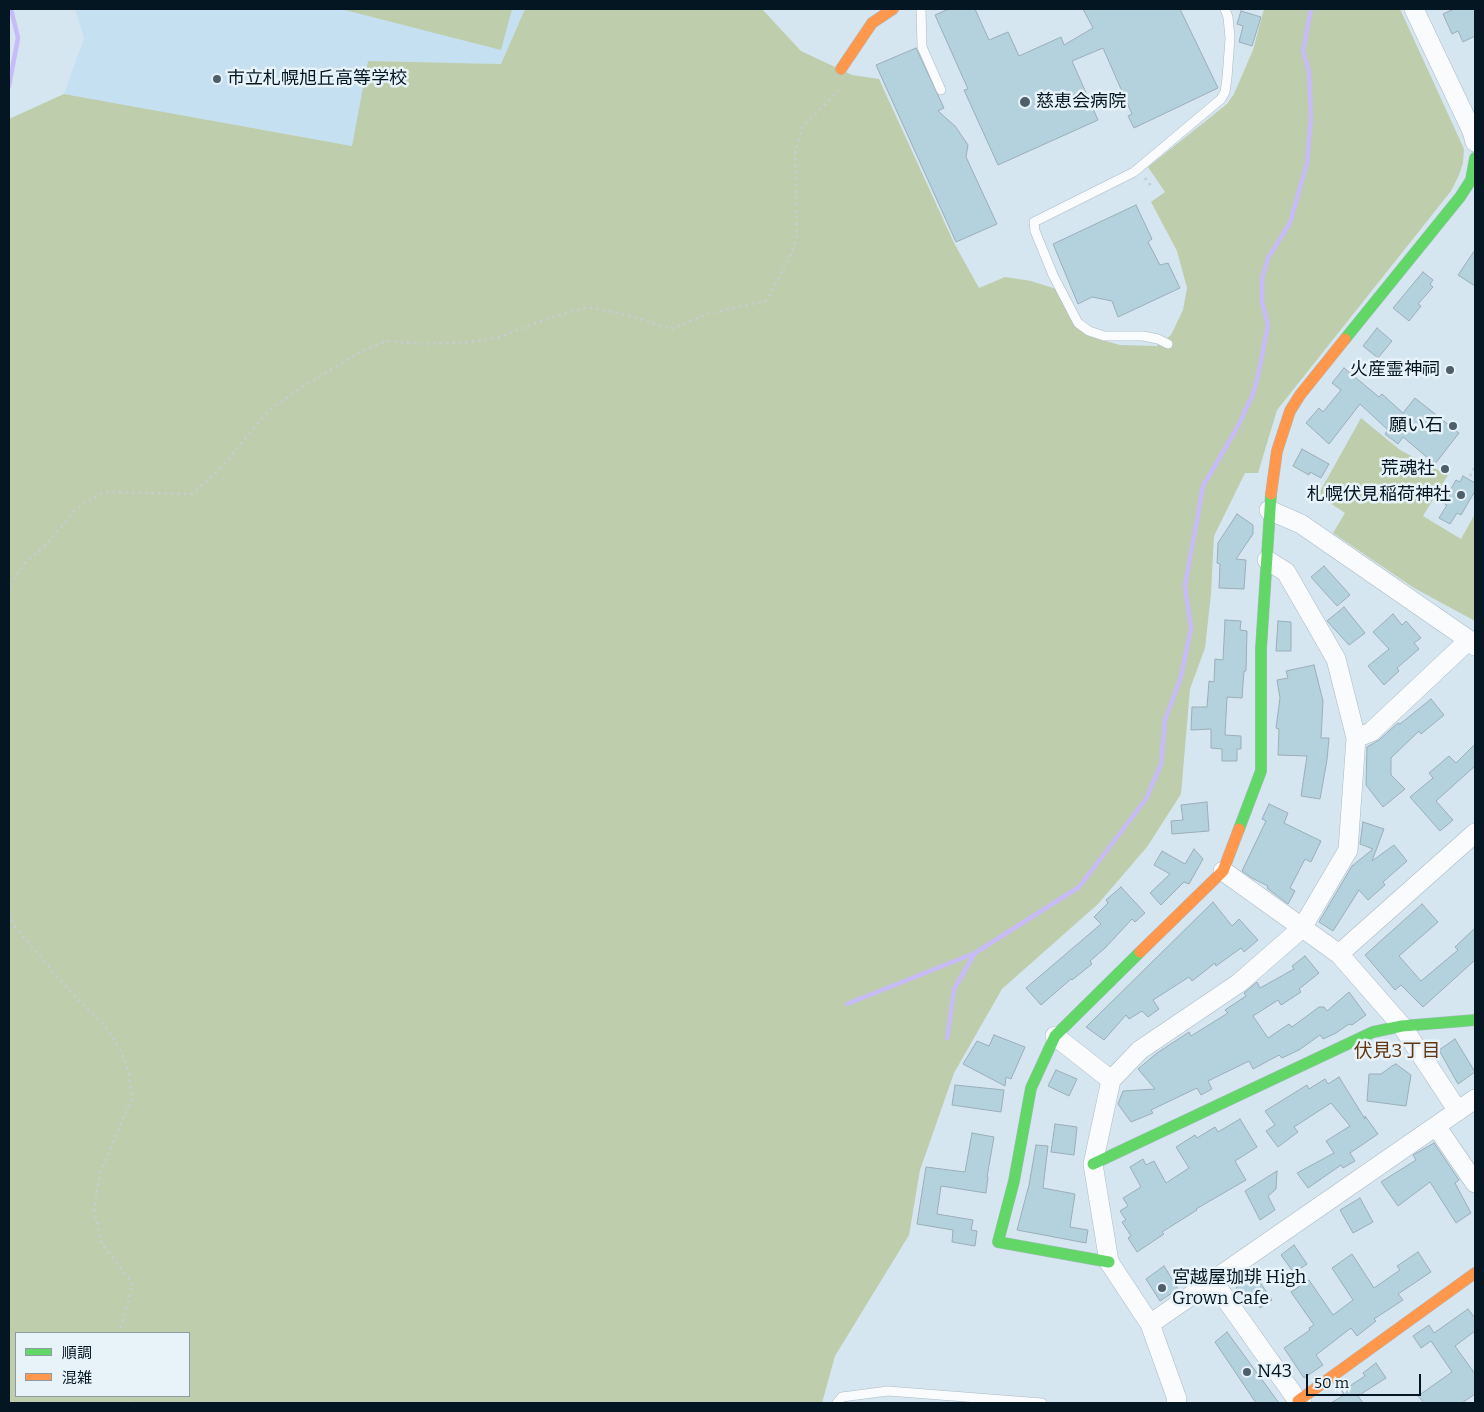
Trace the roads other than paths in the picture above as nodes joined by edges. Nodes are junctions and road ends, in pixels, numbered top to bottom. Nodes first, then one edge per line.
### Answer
1 (893, 9) edge
2 (921, 9) edge
3 (1225, 9) edge
4 (1414, 9) edge
5 (841, 69) road end
6 (941, 90) dead end
7 (1475, 142) edge
8 (1475, 158) edge
9 (1168, 344) dead end
10 (1269, 510) junction
11 (1267, 560) junction
12 (1473, 643) edge
13 (1356, 738) junction
14 (1475, 833) edge
15 (1222, 872) junction
16 (1302, 928) junction
17 (1339, 954) junction
18 (1475, 1020) edge
19 (1402, 1026) junction
20 (1055, 1036) junction
21 (1111, 1080) junction
22 (1475, 1099) edge
23 (1458, 1111) junction
24 (1436, 1126) junction
25 (1093, 1164) junction
26 (1475, 1183) edge
27 (1109, 1262) junction
28 (1475, 1273) edge
29 (1213, 1280) junction
30 (1150, 1324) junction
31 (1300, 1402) edge
32 (837, 1403) edge
33 (1042, 1403) edge
34 (1176, 1403) edge

1 - 5 street
2 - 6 lane
3 - 9 lane
4 - 7 street
8 - 10 street
10 - 11 street
10 - 12 street
11 - 13 street
11 - 15 street
12 - 13 street
13 - 16 street
14 - 17 street
15 - 16 street
15 - 20 street
16 - 17 street
16 - 21 street
17 - 19 street
18 - 19 street
19 - 23 street
19 - 25 street
20 - 21 street
20 - 27 street
21 - 25 street
22 - 23 street
23 - 24 street
24 - 26 street
24 - 29 street
25 - 27 street
27 - 30 street
28 - 31 street
29 - 30 street
29 - 31 street
30 - 34 street
32 - 33 lane

